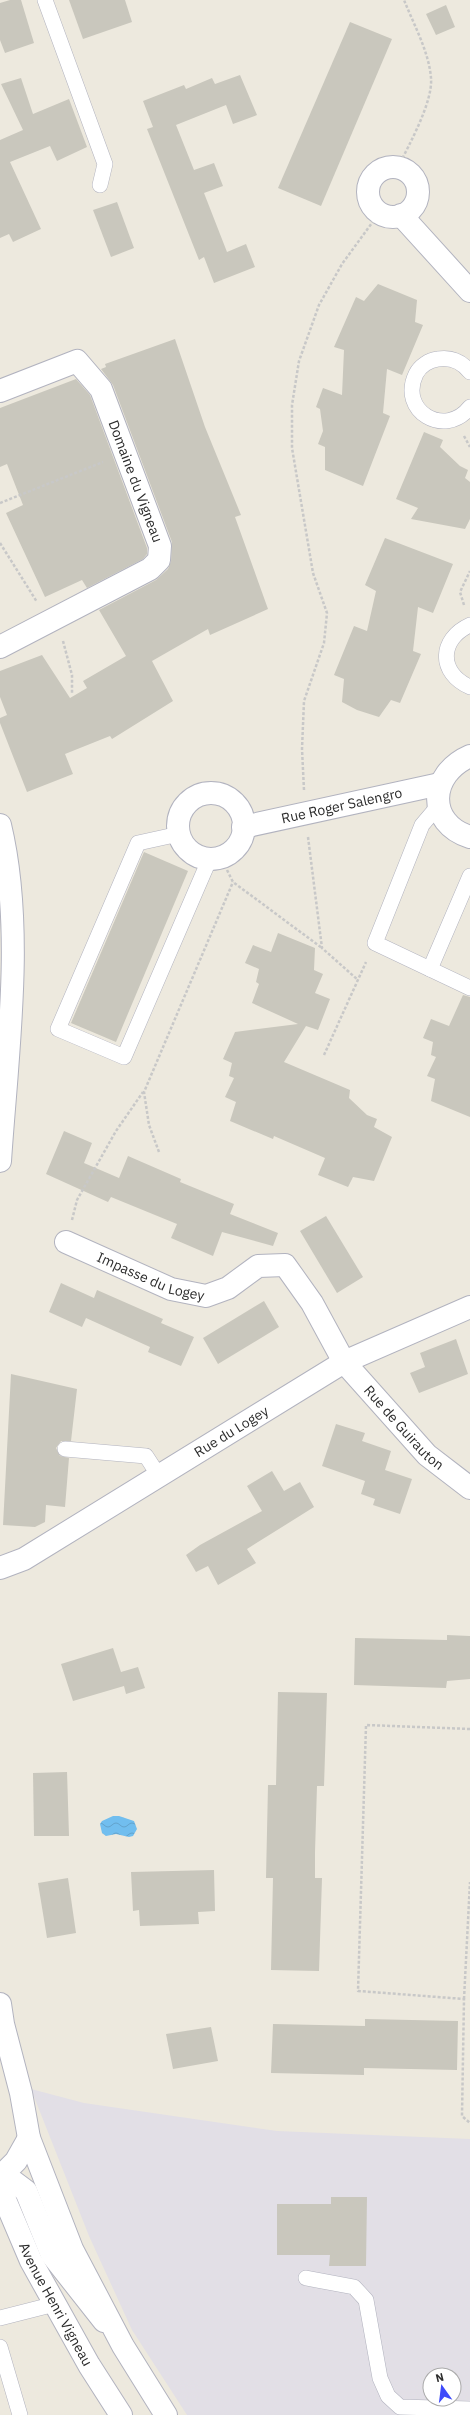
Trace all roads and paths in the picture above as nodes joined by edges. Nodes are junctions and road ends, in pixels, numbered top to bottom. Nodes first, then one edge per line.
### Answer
1 (45, 0) edge
2 (404, 0) edge
3 (398, 167) junction
4 (100, 185) dead end
5 (379, 212) junction
6 (401, 216) junction
7 (470, 291) edge
8 (470, 372) edge
9 (0, 391) edge
10 (470, 407) edge
11 (125, 453) junction
12 (0, 503) edge
13 (0, 543) edge
14 (470, 570) edge
15 (468, 618) edge
16 (49, 622) junction
17 (0, 647) edge
18 (470, 686) edge
19 (72, 694) dead end
20 (470, 756) edge
21 (440, 795) junction
22 (305, 813) junction
23 (0, 825) edge
24 (244, 826) junction
25 (179, 834) junction
26 (470, 837) edge
27 (215, 858) junction
28 (470, 876) edge
29 (233, 882) junction
30 (375, 943) junction
31 (322, 948) junction
32 (430, 969) junction
33 (358, 980) junction
34 (470, 988) edge
35 (324, 1055) dead end
36 (3, 1076) edge
37 (144, 1092) junction
38 (159, 1152) dead end
39 (0, 1161) edge
40 (66, 1242) joint
41 (470, 1307) edge
42 (344, 1362) junction
43 (64, 1449) dead end
44 (159, 1476) junction
45 (470, 1488) edge
46 (0, 1568) edge
47 (470, 1729) edge
48 (470, 1882) edge
49 (464, 1999) junction
50 (0, 2004) edge
51 (470, 2123) edge
52 (29, 2138) junction
53 (0, 2177) edge
54 (0, 2180) edge
55 (0, 2188) edge
56 (306, 2278) dead end
57 (55, 2304) junction
58 (0, 2318) edge
59 (123, 2346) junction
60 (0, 2347) edge
61 (470, 2409) edge
62 (400, 2411) edge
63 (20, 2415) edge
64 (121, 2415) edge
65 (166, 2415) edge

1 - 4 lane
2 - 3 path
3 - 5 street
3 - 6 street
5 - 6 street
5 - 22 path
6 - 7 street
8 - 10 lane
9 - 11 street, Domaine du Vigneau
11 - 12 path
11 - 16 street, Domaine du Vigneau
13 - 16 path
14 - 15 path
15 - 18 lane
16 - 17 street, Domaine du Vigneau
16 - 19 path
20 - 21 street
21 - 22 street, Rue Roger Salengro
21 - 26 street
21 - 30 lane
22 - 24 street, Rue Roger Salengro
22 - 31 path
23 - 36 street
24 - 25 street
24 - 27 street
25 - 27 street
25 - 27 lane
27 - 29 path
28 - 32 lane
29 - 31 path
29 - 37 path
30 - 32 lane
30 - 33 path
31 - 33 path
32 - 34 lane
33 - 35 path
36 - 39 street
37 - 38 path
37 - 40 path
40 - 42 street, Impasse du Logey
41 - 42 street, Rue du Logey
42 - 44 street, Rue du Logey
42 - 45 street, Rue de Guirauton
43 - 44 lane
44 - 46 street, Rue du Logey
47 - 49 path
48 - 49 path
49 - 51 path
50 - 52 street, Avenue Henri Vigneau
52 - 53 street
52 - 59 street, Avenue Henri Vigneau
54 - 59 street, Avenue Henri Vigneau
55 - 57 street, Avenue Henri Vigneau
56 - 62 lane
57 - 58 lane
57 - 64 street, Avenue Henri Vigneau
59 - 65 street, Avenue Henri Vigneau
60 - 63 lane
61 - 62 lane

